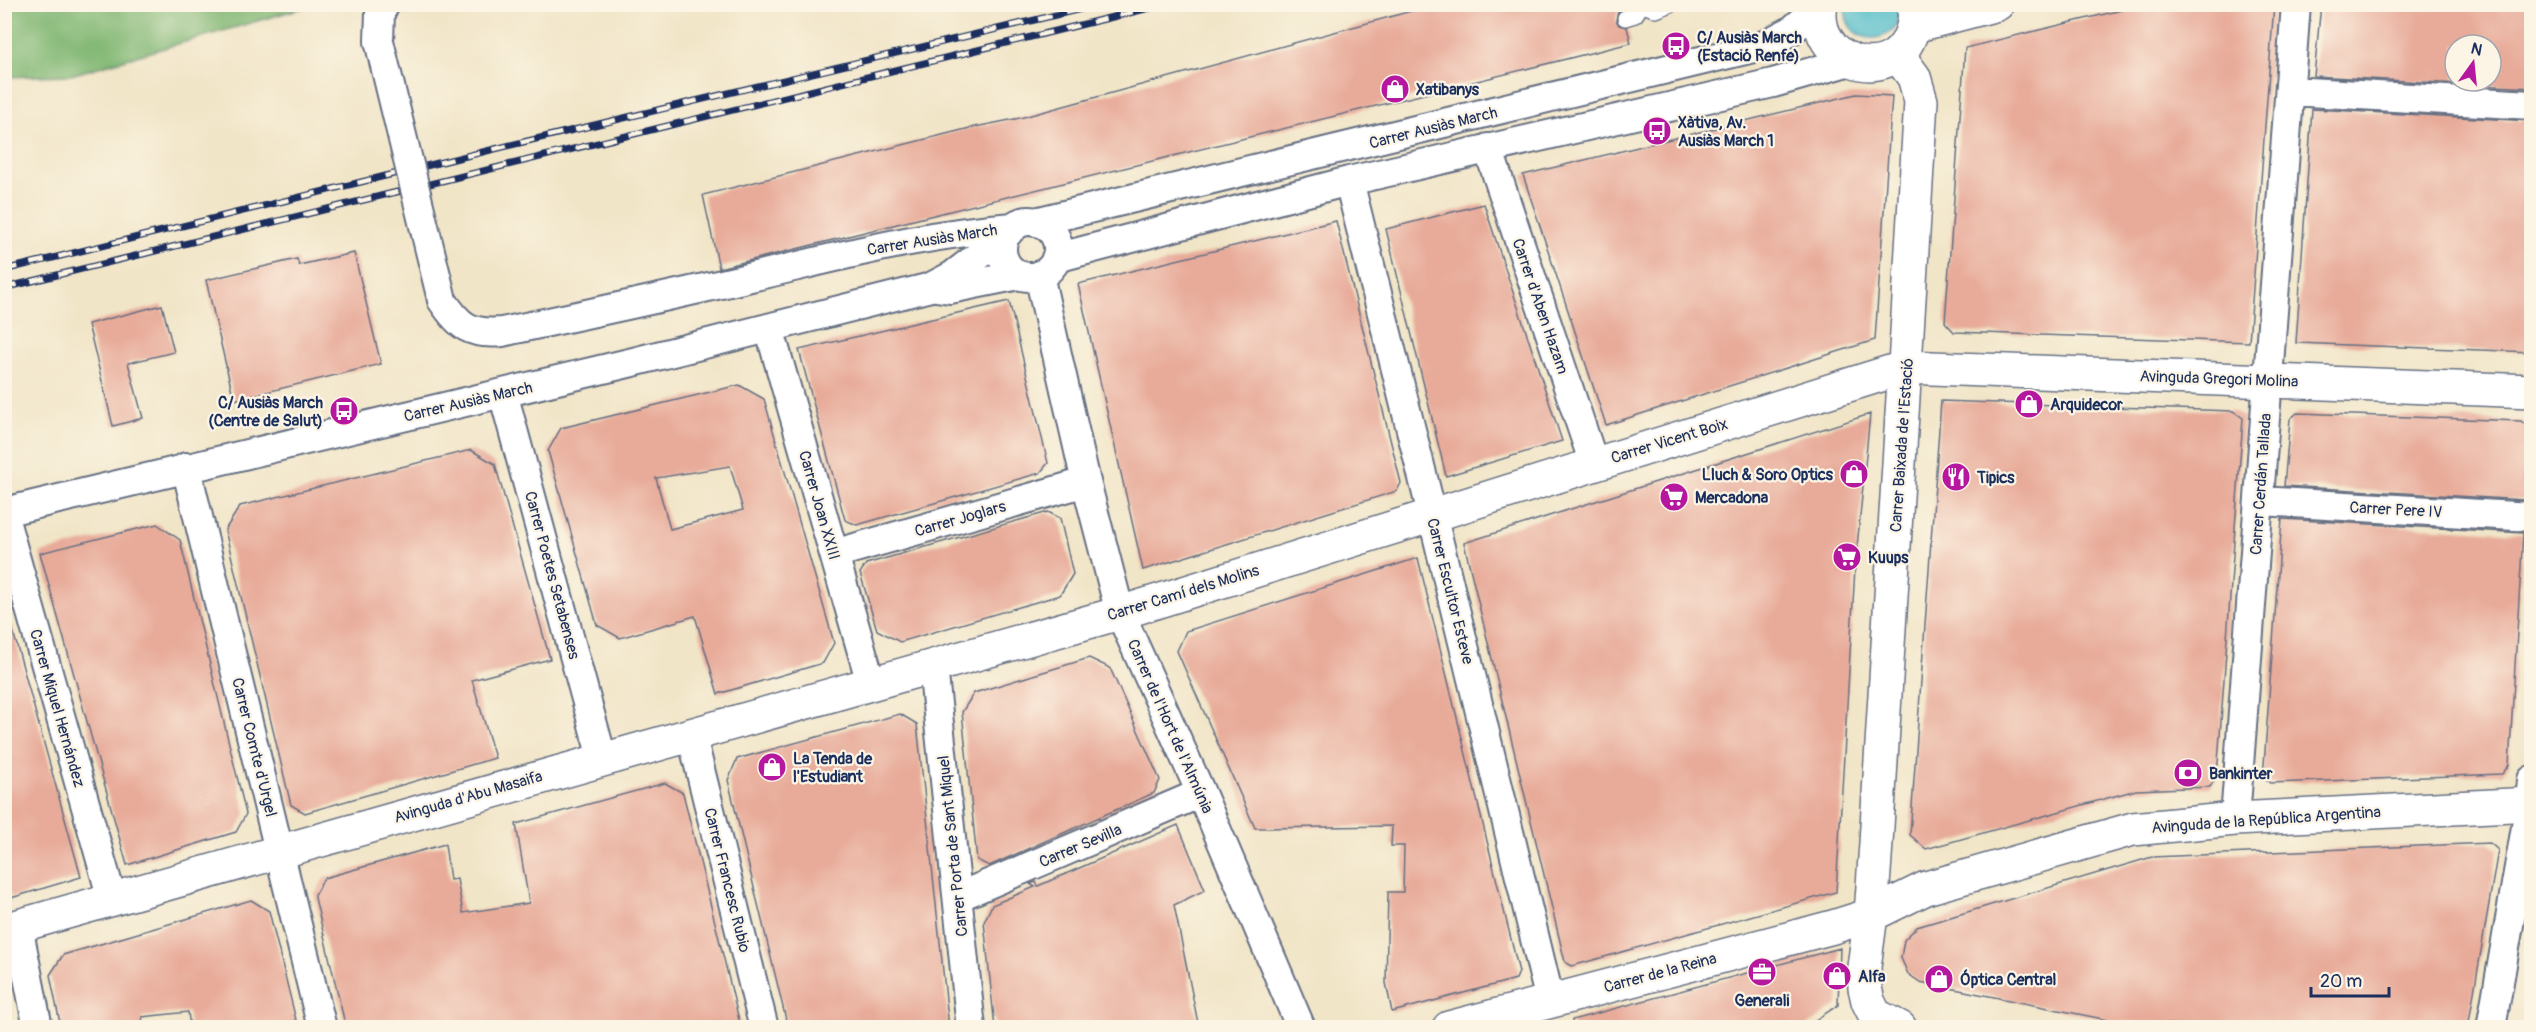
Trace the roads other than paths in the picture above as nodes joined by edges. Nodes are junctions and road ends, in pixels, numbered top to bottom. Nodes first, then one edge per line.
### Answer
1 (385, 4) edge
2 (1671, 4) edge
3 (1997, 4) edge
4 (2296, 4) edge
5 (1642, 5) edge
6 (1821, 5) edge
7 (1913, 15) edge
8 (1625, 18) dead end
9 (1897, 54) junction
10 (1850, 61) junction
11 (2289, 91) junction
12 (2532, 105) edge
13 (1488, 147) junction
14 (1349, 181) junction
15 (1019, 227) junction
16 (1038, 269) junction
17 (931, 287) junction
18 (769, 328) junction
19 (1906, 367) junction
20 (2267, 380) junction
21 (2532, 391) edge
22 (503, 393) junction
23 (1594, 464) junction
24 (186, 467) junction
25 (1086, 482) junction
26 (2260, 501) junction
27 (4, 512) edge
28 (1432, 514) junction
29 (4, 517) edge
30 (2532, 517) edge
31 (834, 554) junction
32 (1120, 613) junction
33 (933, 666) junction
34 (871, 683) junction
35 (691, 733) junction
36 (602, 758) junction
37 (1202, 793) junction
38 (2531, 796) edge
39 (2235, 819) junction
40 (1876, 843) junction
41 (280, 850) junction
42 (1928, 887) junction
43 (958, 897) junction
44 (112, 899) junction
45 (1871, 915) junction
46 (11, 928) edge
47 (1550, 1001) junction
48 (1878, 1023) edge
49 (38, 1028) edge
50 (322, 1028) edge
51 (764, 1028) edge
52 (971, 1028) edge
53 (1300, 1028) edge
54 (1449, 1028) edge
55 (2491, 1028) edge

1 - 15 street, Carrer Ausiàs March, bridge
2 - 5 lane
3 - 7 street
4 - 11 street, Carrer Cerdán Tallada
5 - 8 lane
6 - 10 street
6 - 15 street, Carrer Ausiàs March
7 - 9 street
9 - 10 street
9 - 19 street, Carrer Baixada de l'Estació
10 - 13 street, Carrer Ausiàs March
11 - 12 street
11 - 20 street, Carrer Cerdán Tallada
13 - 14 street, Carrer Ausiàs March
13 - 23 street, Carrer d'Aben Hazam
14 - 16 street, Carrer Ausiàs March
14 - 28 street, Carrer Escultor Esteve
15 - 16 street
15 - 16 street
15 - 17 street, Carrer Ausiàs March
16 - 17 street, Carrer Ausiàs March
16 - 25 street, Carrer de l'Hort de l'Almúnia
17 - 18 street, Carrer Ausiàs March
18 - 22 street, Carrer Ausiàs March
18 - 31 street, Carrer Joan XXIII
19 - 20 street, Avinguda Gregori Molina
19 - 23 street, Carrer Vicent Boix
19 - 40 street, Carrer Baixada de l'Estació
20 - 21 street, Avinguda Gregori Molina
20 - 26 street, Carrer Cerdán Tallada
22 - 24 street, Carrer Ausiàs March
22 - 36 street, Carrer Poetes Setabenses
23 - 28 street, Carrer Vicent Boix
24 - 27 street, Carrer Ausiàs March
24 - 41 street, Carrer Comte d'Urgel
25 - 31 street, Carrer Joglars
25 - 32 street, Carrer de l'Hort de l'Almúnia
26 - 30 street, Carrer Pere IV
26 - 39 street, Carrer Cerdán Tallada
28 - 32 street, Carrer Camí dels Molins
28 - 47 street, Carrer Escultor Esteve
29 - 44 street, Carrer Miquel Hernández
31 - 34 street, Carrer Joan XXIII
32 - 33 street, Carrer Camí dels Molins
32 - 37 street, Carrer de l'Hort de l'Almúnia
33 - 34 street, Avinguda d'Abu Masaifa
33 - 43 street, Carrer Porta de Sant Miquel
34 - 35 street, Avinguda d'Abu Masaifa
35 - 36 street, Avinguda d'Abu Masaifa
35 - 51 street, Carrer Francesc Rubio
36 - 41 street, Avinguda d'Abu Masaifa
37 - 43 street, Carrer Sevilla
37 - 53 street, Carrer de l'Hort de l'Almúnia
38 - 39 street, Avinguda de la República Argentina
38 - 55 street
39 - 42 street, Avinguda de la República Argentina
40 - 42 street
40 - 45 street, Carrer Baixada de l'Estació
41 - 44 street, Avinguda d'Abu Masaifa
41 - 50 street, Carrer Comte d'Urgel
42 - 45 street, Avinguda de la República Argentina
43 - 52 street, Carrer Porta de Sant Miquel
44 - 46 street, Avinguda d'Abu Masaifa
45 - 47 street, Carrer de la Reina
45 - 48 street, Carrer Baixada de l'Estació
46 - 49 street
47 - 54 street, Carrer de la Reina

